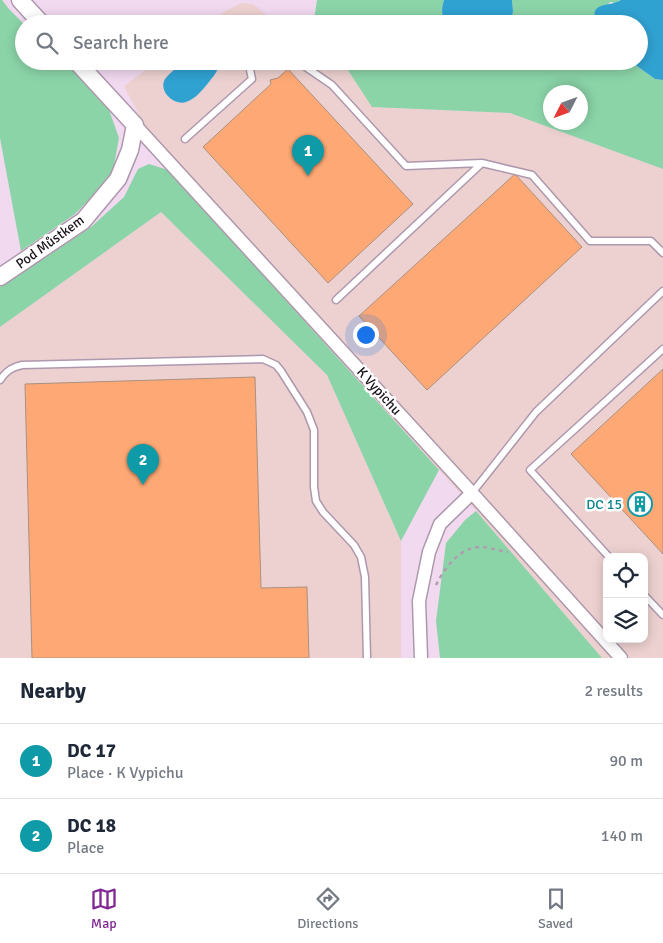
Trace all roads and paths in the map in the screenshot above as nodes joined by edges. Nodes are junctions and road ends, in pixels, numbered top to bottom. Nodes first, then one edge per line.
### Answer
1 (20, 0) edge
2 (34, 15) edge
3 (84, 70) edge
4 (250, 70) edge
5 (310, 70) edge
6 (135, 125) junction
7 (185, 139) dead end
8 (482, 163) junction
9 (663, 253) edge
10 (0, 277) edge
11 (663, 291) edge
12 (336, 300) dead end
13 (663, 349) edge
14 (0, 380) edge
15 (472, 493) junction
16 (605, 553) edge
17 (514, 554) dead end
18 (435, 587) dead end
19 (647, 598) edge
20 (663, 615) edge
21 (368, 658) edge
22 (421, 658) edge
23 (620, 658) edge

1 - 2 street
3 - 6 street
4 - 7 lane
5 - 8 lane
6 - 10 street, Pod Můstkem
6 - 15 street, K Vypichu
8 - 9 lane
8 - 12 lane
11 - 15 lane
13 - 16 lane
14 - 21 lane
15 - 22 street
15 - 23 street, K Vypichu
17 - 18 path
19 - 20 lane

